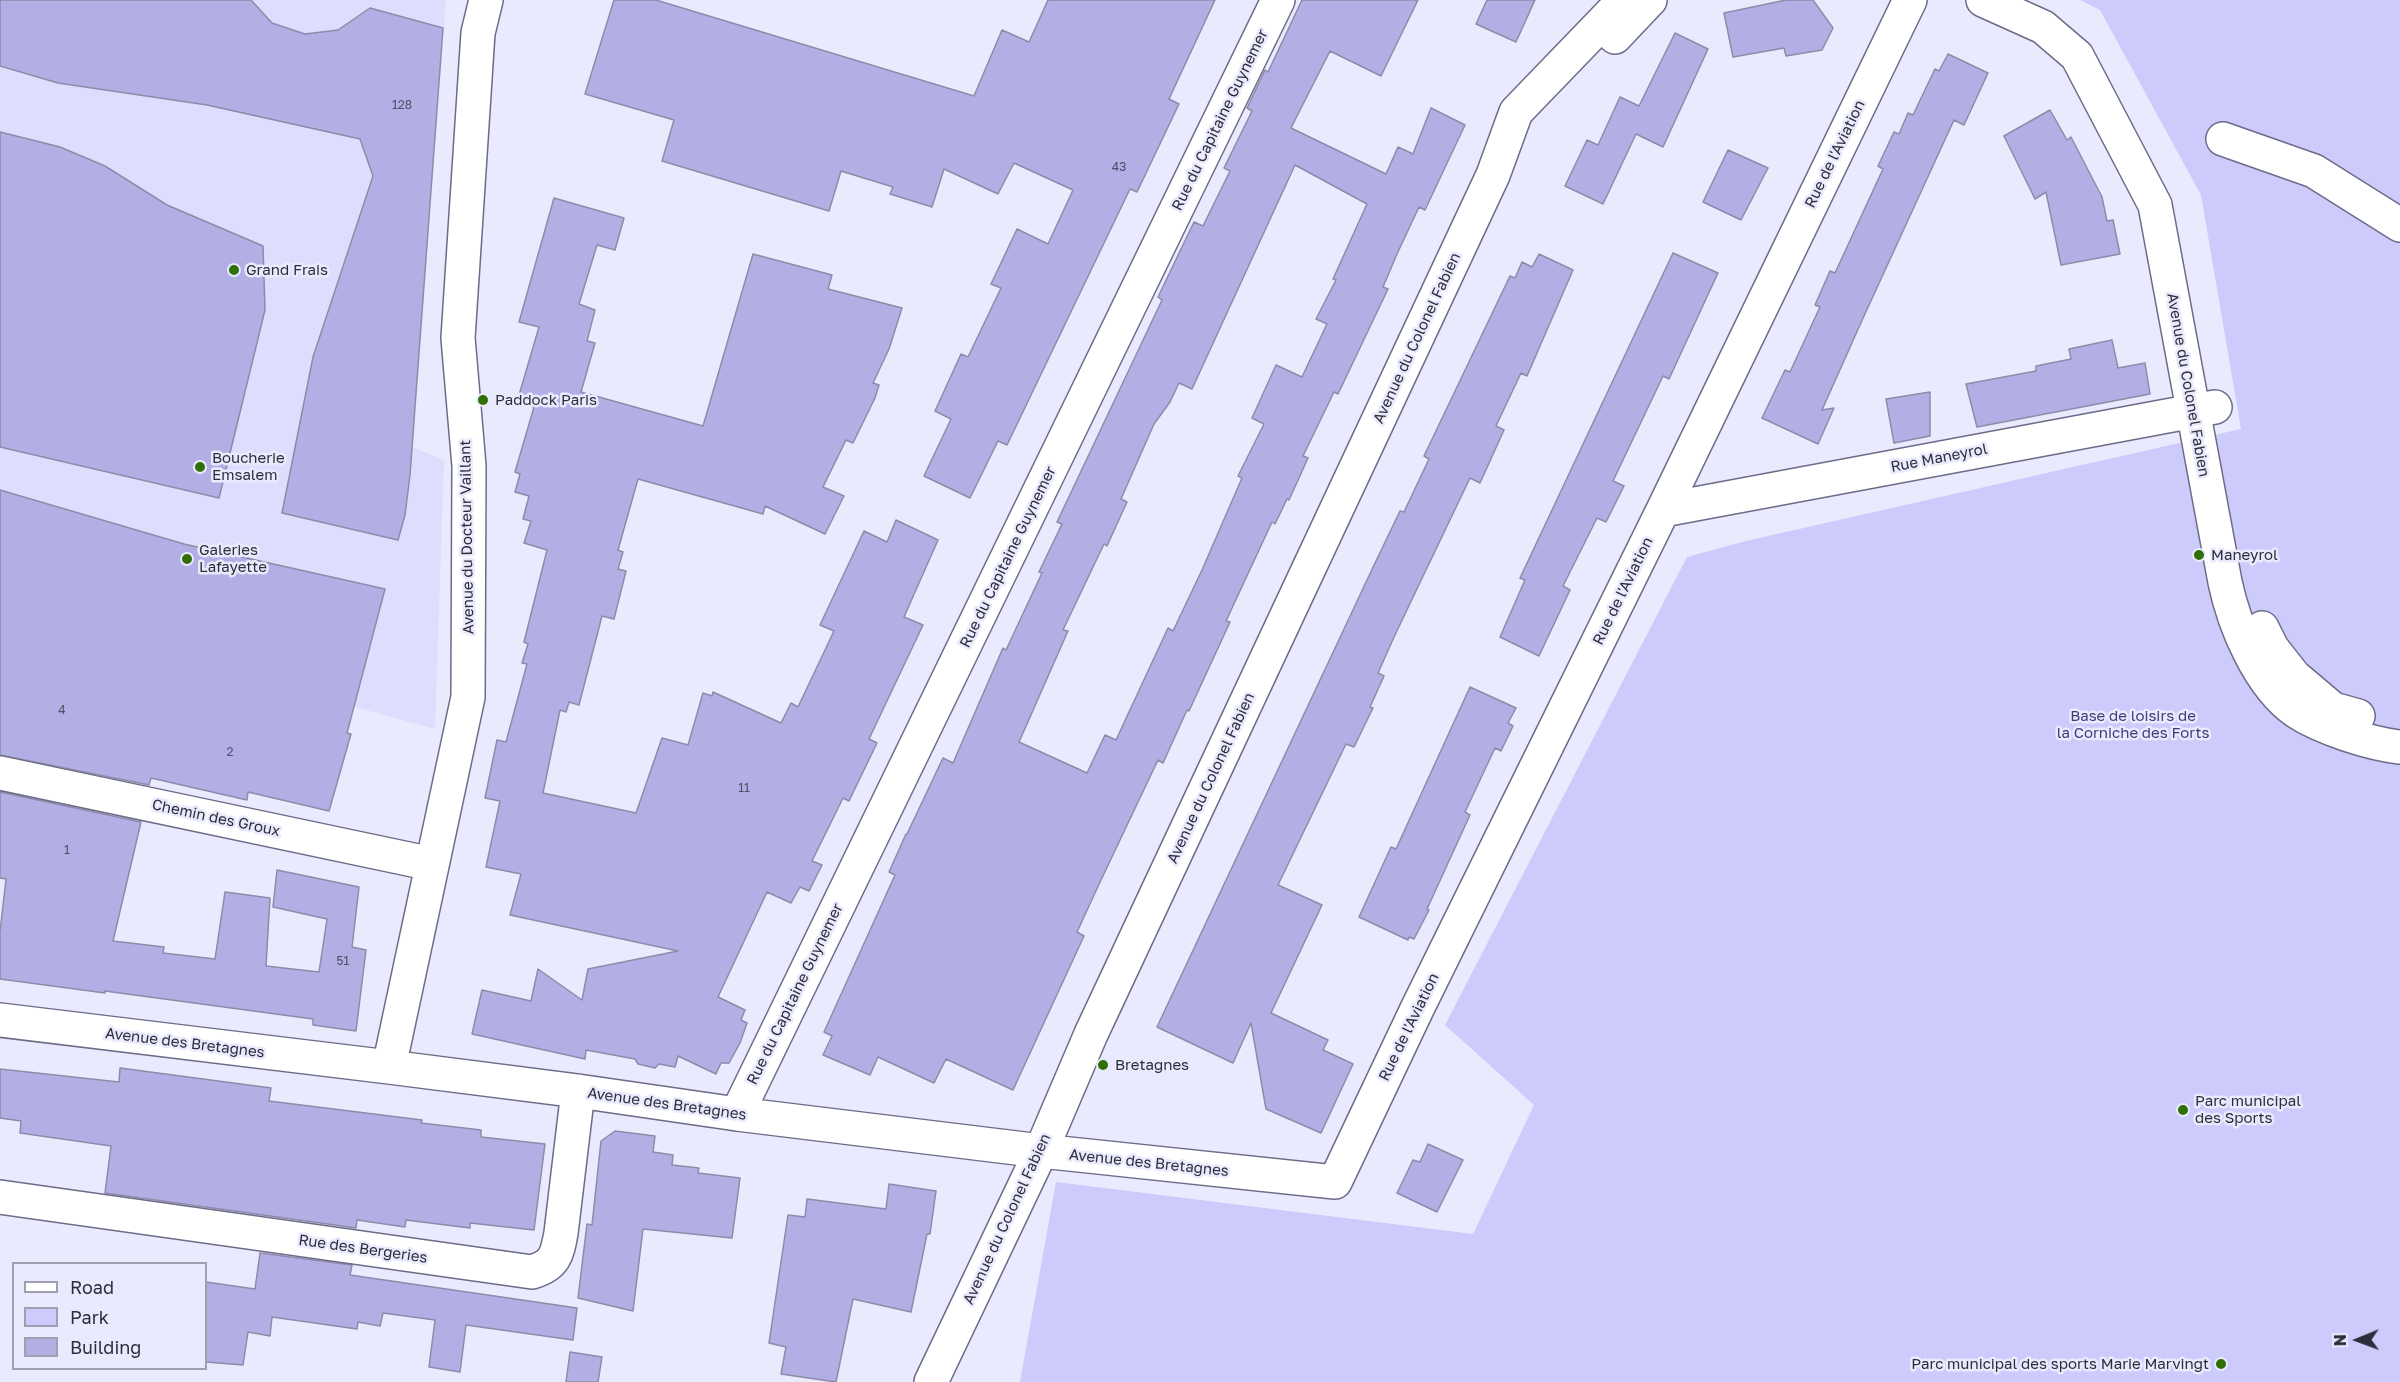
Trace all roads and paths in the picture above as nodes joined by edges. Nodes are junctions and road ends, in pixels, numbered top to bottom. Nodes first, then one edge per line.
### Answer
1 (486, 0) edge
2 (1278, 0) edge
3 (1624, 0) edge
4 (1650, 0) edge
5 (1910, 0) edge
6 (1983, 0) edge
7 (2033, 0) edge
8 (2223, 139) dead end
9 (1493, 175) junction
10 (2400, 225) edge
11 (2204, 409) junction
12 (1663, 510) junction
13 (2400, 726) edge
14 (2400, 747) edge
15 (0, 773) edge
16 (432, 864) junction
17 (0, 1020) edge
18 (389, 1067) junction
19 (578, 1091) junction
20 (737, 1114) junction
21 (1041, 1151) junction
22 (1335, 1182) joint
23 (0, 1197) edge
24 (931, 1382) edge

1 - 16 street, Avenue du Docteur Vaillant
2 - 20 street, Rue du Capitaine Guynemer
3 - 9 street, Avenue du Colonel Fabien
4 - 9 street, Avenue du Colonel Fabien
5 - 12 street, Rue de l'Aviation
6 - 11 street, Avenue du Colonel Fabien
7 - 11 street, Avenue du Colonel Fabien
8 - 10 street
9 - 21 street, Avenue du Colonel Fabien
11 - 12 street, Rue Maneyrol
11 - 13 street, Avenue du Colonel Fabien
11 - 14 street, Avenue du Colonel Fabien
12 - 22 street, Rue de l'Aviation
15 - 16 street, Chemin des Groux
16 - 18 street, Avenue du Docteur Vaillant
17 - 18 street, Avenue des Bretagnes
18 - 19 street, Avenue des Bretagnes
19 - 20 street, Avenue des Bretagnes
19 - 23 street, Rue des Bergeries
20 - 21 street, Avenue des Bretagnes
21 - 22 street, Avenue des Bretagnes
21 - 24 street, Avenue du Colonel Fabien

